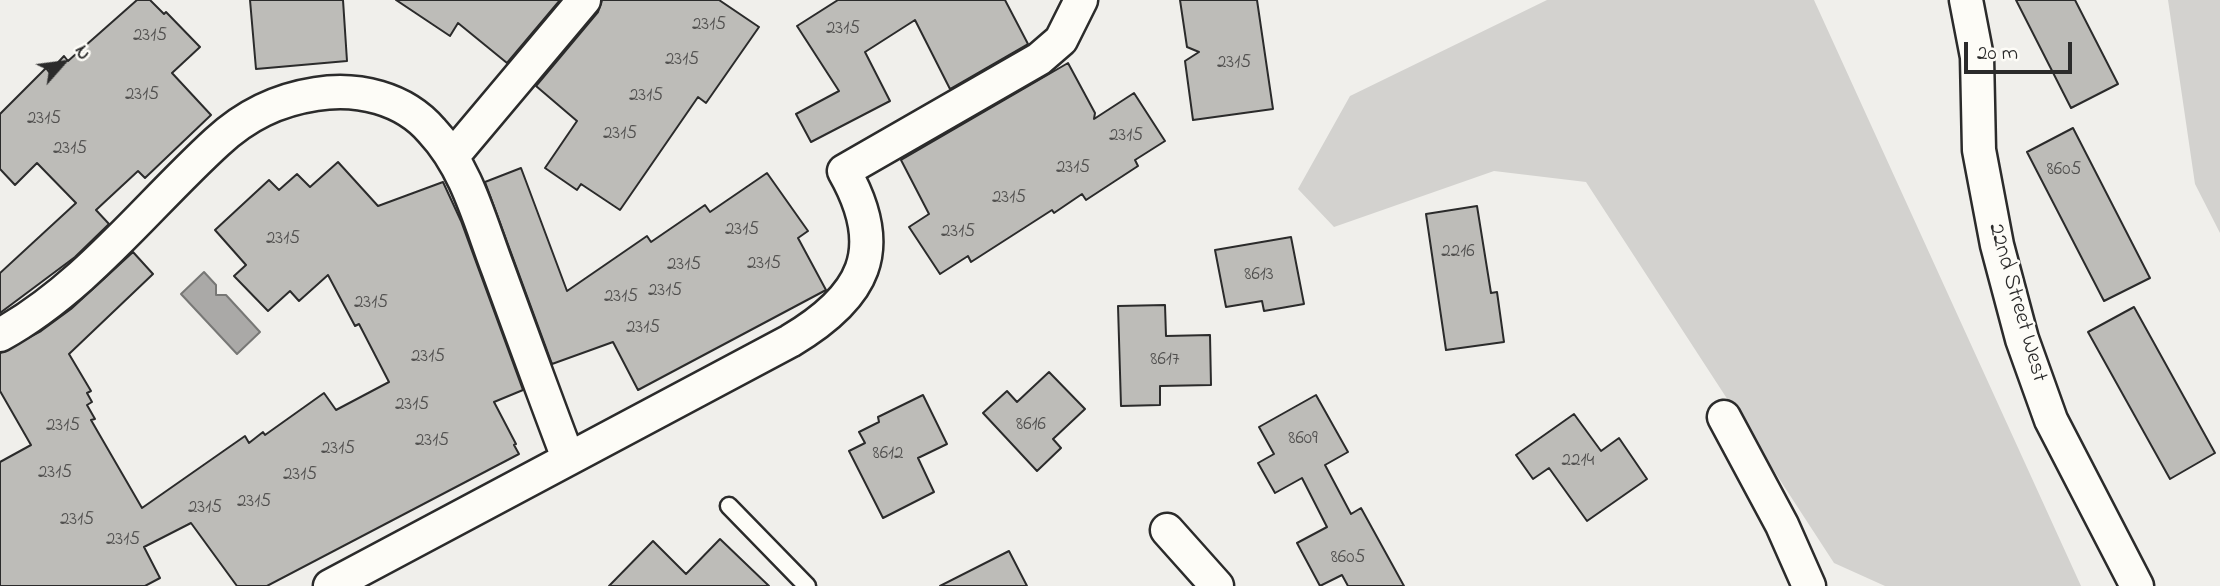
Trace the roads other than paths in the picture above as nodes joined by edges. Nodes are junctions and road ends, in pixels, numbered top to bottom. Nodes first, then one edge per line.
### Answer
1 (584, 0) edge
2 (1081, 0) edge
3 (1966, 0) edge
4 (452, 157) junction
5 (0, 335) edge
6 (1724, 417) dead end
7 (568, 458) junction
8 (729, 506) dead end
9 (1167, 530) dead end
10 (330, 586) edge
11 (807, 586) edge
12 (1217, 586) edge
13 (1809, 586) edge
14 (2137, 586) edge

1 - 4 street
2 - 7 street
3 - 14 street, 22nd Street West
4 - 5 street
4 - 7 street
6 - 13 street
7 - 10 street
8 - 11 lane
9 - 12 street

